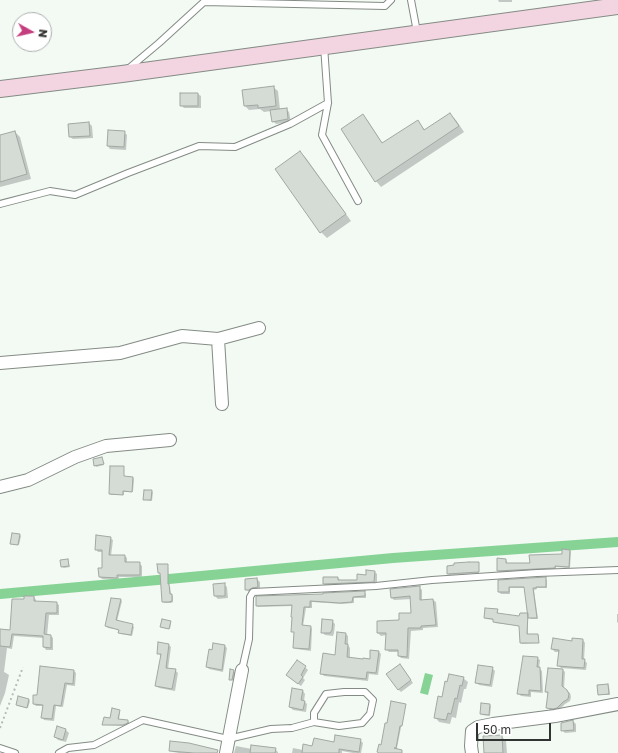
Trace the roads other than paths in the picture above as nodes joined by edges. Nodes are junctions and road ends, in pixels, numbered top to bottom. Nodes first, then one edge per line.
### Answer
1 (391, 0) edge
2 (411, 0) edge
3 (205, 1) edge
4 (618, 6) edge
5 (417, 34) junction
6 (324, 46) junction
7 (122, 74) junction
8 (0, 89) edge
9 (328, 103) junction
10 (358, 201) dead end
11 (0, 204) edge
12 (259, 328) dead end
13 (218, 339) junction
14 (0, 362) edge
15 (222, 404) dead end
16 (170, 440) dead end
17 (0, 487) edge
18 (618, 570) edge
19 (242, 670) joint
20 (618, 704) edge
21 (314, 722) junction
22 (228, 739) junction
23 (0, 748) edge
24 (15, 753) edge
25 (59, 753) edge
26 (226, 753) edge
27 (472, 753) edge

1 - 3 lane
2 - 5 lane
3 - 7 lane
4 - 5 main road
5 - 6 main road
6 - 7 main road
6 - 9 lane
7 - 8 main road
9 - 10 lane
9 - 11 lane
12 - 13 street
13 - 14 street
13 - 15 street
16 - 17 street
18 - 19 lane
19 - 22 street
20 - 27 street
21 - 21 lane
21 - 22 lane
22 - 25 lane
22 - 26 street
23 - 24 lane

